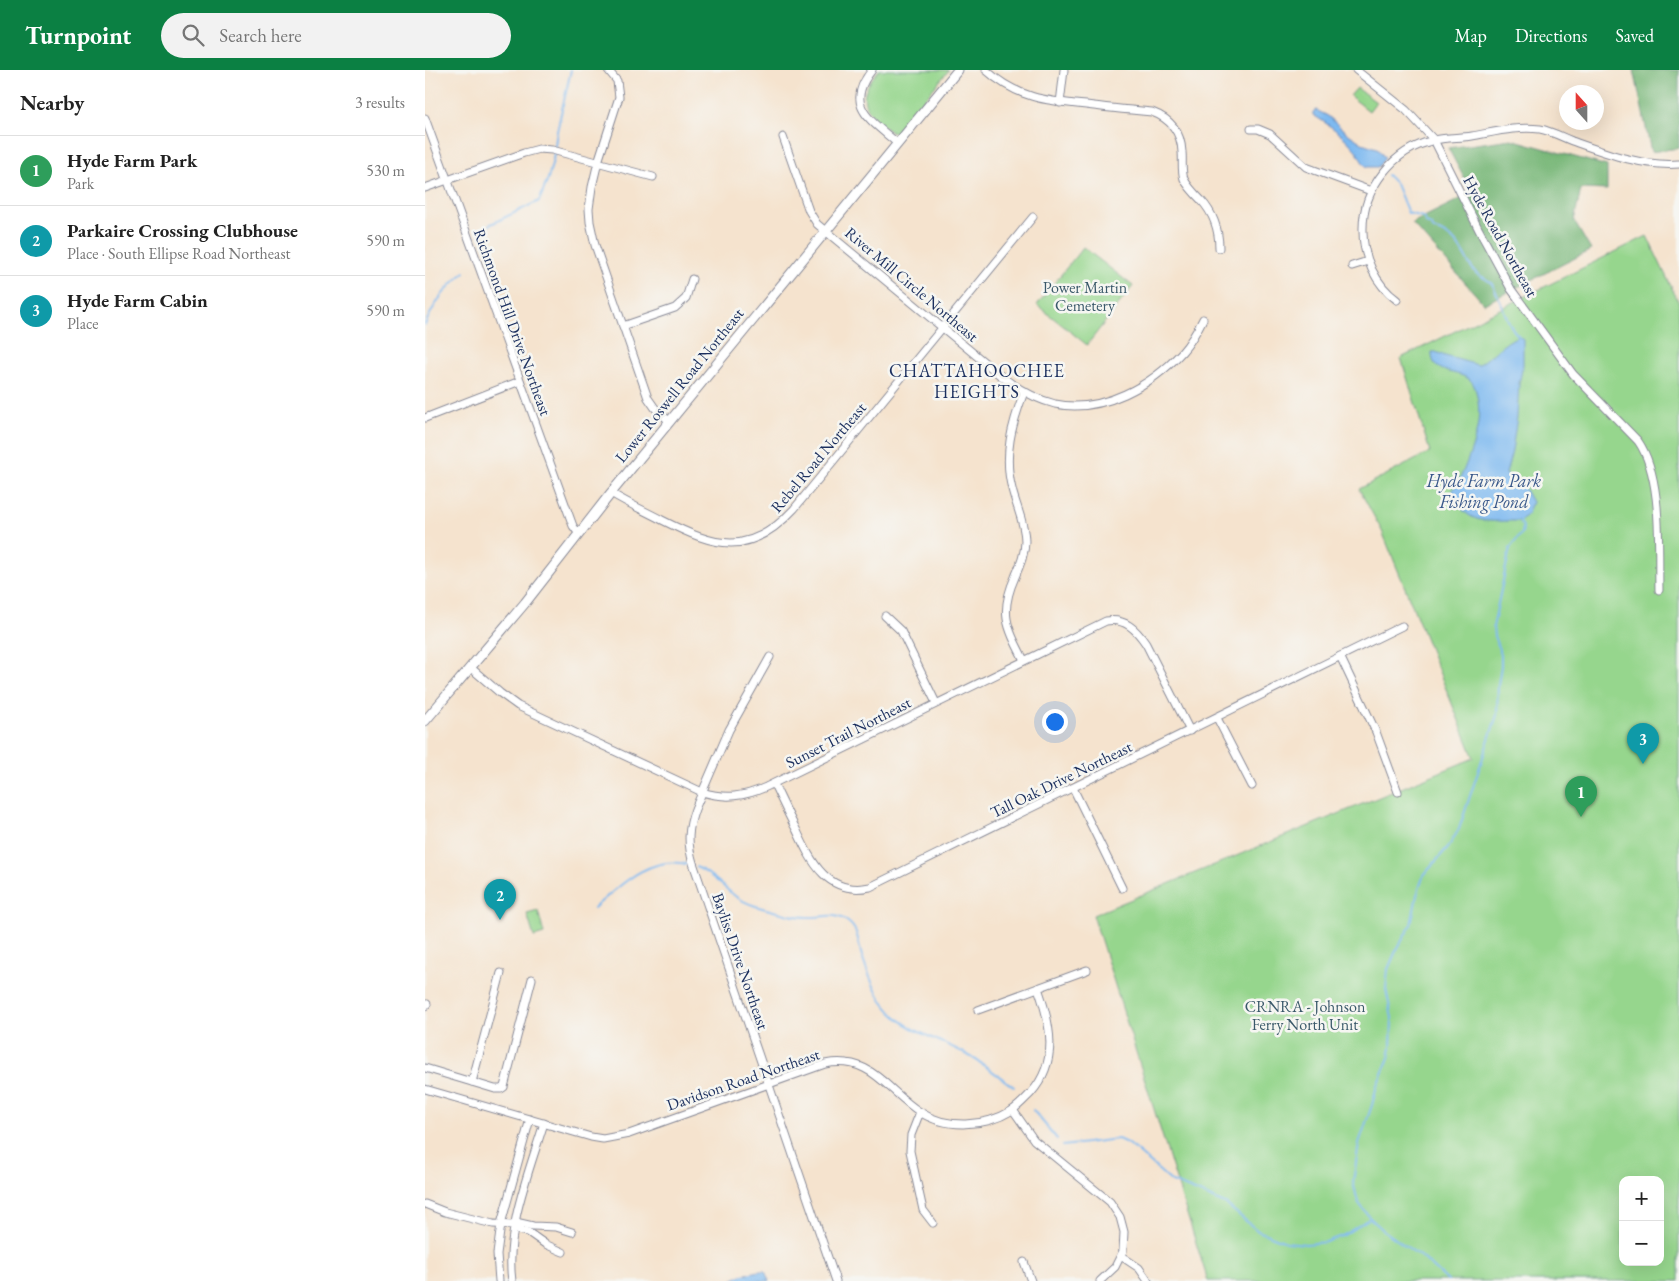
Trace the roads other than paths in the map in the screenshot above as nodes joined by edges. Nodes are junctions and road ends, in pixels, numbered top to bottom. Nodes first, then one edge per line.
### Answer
1 (609, 70) edge
2 (872, 70) edge
3 (958, 70) edge
4 (986, 70) edge
5 (1064, 70) edge
6 (1355, 70) edge
7 (1061, 103) junction
8 (425, 118) edge
9 (1251, 129) dead end
10 (783, 137) dead end
11 (1434, 140) junction
12 (897, 143) junction
13 (598, 162) junction
14 (1679, 164) edge
15 (653, 177) dead end
16 (447, 180) junction
17 (425, 188) edge
18 (1371, 191) junction
19 (1033, 217) dead end
20 (825, 231) junction
21 (1219, 248) dead end
22 (1368, 261) junction
23 (1352, 266) dead end
24 (692, 279) dead end
25 (1397, 300) dead end
26 (1203, 319) dead end
27 (623, 326) junction
28 (943, 328) junction
29 (520, 382) junction
30 (1024, 392) junction
31 (425, 418) edge
32 (669, 421) junction
33 (611, 493) junction
34 (579, 534) junction
35 (1659, 590) dead end
36 (885, 616) dead end
37 (1402, 626) dead end
38 (1340, 656) junction
39 (770, 657) dead end
40 (1023, 660) junction
41 (471, 668) junction
42 (936, 703) junction
43 (1217, 718) junction
44 (425, 721) edge
45 (1190, 731) junction
46 (774, 784) junction
47 (1252, 786) dead end
48 (1073, 788) junction
49 (702, 792) junction
50 (1398, 792) dead end
51 (1122, 888) dead end
52 (1087, 970) dead end
53 (501, 973) dead end
54 (532, 979) dead end
55 (1038, 988) junction
56 (978, 1010) dead end
57 (425, 1068) edge
58 (472, 1082) junction
59 (768, 1084) junction
60 (425, 1089) edge
61 (1013, 1110) junction
62 (920, 1112) junction
63 (530, 1119) junction
64 (544, 1123) junction
65 (425, 1204) edge
66 (933, 1223) dead end
67 (501, 1224) junction
68 (513, 1225) junction
69 (572, 1232) dead end
70 (563, 1252) dead end
71 (1121, 1256) junction
72 (1023, 1262) dead end
73 (499, 1281) edge
74 (512, 1281) edge
75 (836, 1281) edge
76 (1031, 1281) edge
77 (1100, 1281) edge
78 (1148, 1281) edge

1 - 13 street
2 - 12 street
3 - 12 street, Lower Roswell Road Northeast
4 - 7 street
5 - 7 street
6 - 11 street, Hyde Road Northeast
7 - 21 street
8 - 16 street, Richmond Hill Drive Northeast
9 - 18 street
10 - 20 street, River Mill Circle Northeast
11 - 14 street
11 - 18 street
11 - 35 street, Hyde Road Northeast
12 - 20 street, Lower Roswell Road Northeast
13 - 15 street
13 - 16 street
13 - 27 street
16 - 17 street
16 - 29 street, Richmond Hill Drive Northeast
18 - 22 street
19 - 28 street, Rebel Road Northeast
20 - 28 street, River Mill Circle Northeast
20 - 32 street, Lower Roswell Road Northeast
22 - 23 street
22 - 25 street
24 - 27 street
26 - 30 street, River Mill Circle Northeast
27 - 32 street
28 - 30 street, River Mill Circle Northeast
28 - 33 street, Rebel Road Northeast
29 - 31 street
29 - 34 street, Richmond Hill Drive Northeast
30 - 40 street
32 - 33 street, Lower Roswell Road Northeast
33 - 34 street, Lower Roswell Road Northeast
34 - 41 street, Lower Roswell Road Northeast
36 - 42 street
37 - 38 street, Tall Oak Drive Northeast
38 - 43 street, Tall Oak Drive Northeast
38 - 50 street
39 - 49 street, Bayliss Drive Northeast
40 - 42 street, Sunset Trail Northeast
40 - 45 street, Sunset Trail Northeast
41 - 44 street, Lower Roswell Road Northeast
41 - 49 street, Sunset Trail Northeast
42 - 46 street, Sunset Trail Northeast
43 - 45 street, Tall Oak Drive Northeast
43 - 47 street
45 - 48 street, Tall Oak Drive Northeast
46 - 48 street, Tall Oak Drive Northeast
46 - 49 street, Sunset Trail Northeast
48 - 51 street
49 - 59 street, Bayliss Drive Northeast
52 - 55 street
53 - 58 street
54 - 58 street
55 - 56 street
55 - 61 street, Davidson Road Northeast
57 - 58 street
59 - 62 street, Davidson Road Northeast
59 - 64 street, Davidson Road Northeast
59 - 75 street, Bayliss Drive Northeast
60 - 63 street, Davidson Road Northeast
61 - 62 street, Davidson Road Northeast
61 - 71 street
62 - 66 street
63 - 64 street, Davidson Road Northeast
63 - 67 street
64 - 68 street
65 - 67 street
67 - 68 street
67 - 73 street
68 - 69 street
68 - 70 street
68 - 74 street
71 - 77 street
71 - 78 street
72 - 76 street

